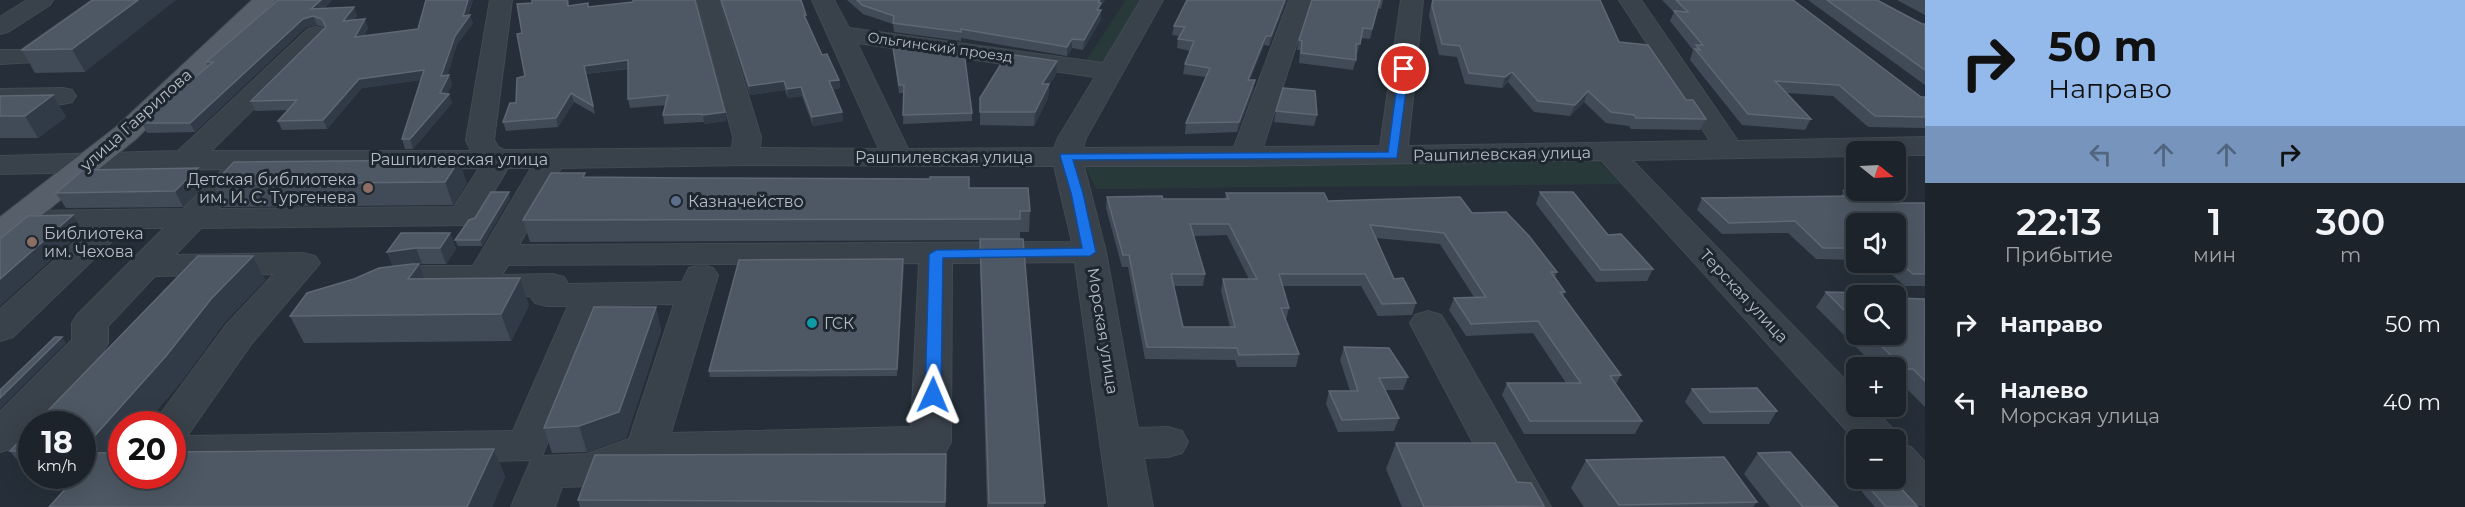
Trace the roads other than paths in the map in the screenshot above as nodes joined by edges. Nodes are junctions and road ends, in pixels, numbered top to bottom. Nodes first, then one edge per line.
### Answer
1 (42, 0) edge
2 (107, 0) edge
3 (265, 0) edge
4 (501, 0) edge
5 (708, 0) edge
6 (823, 0) edge
7 (1152, 0) edge
8 (1300, 0) edge
9 (1412, 0) edge
10 (1630, 0) edge
11 (0, 27) edge
12 (842, 33) junction
13 (316, 34) edge
14 (0, 57) edge
15 (1109, 71) junction
16 (63, 96) dead end
17 (0, 97) edge
18 (1925, 146) edge
19 (490, 150) junction
20 (1731, 151) junction
21 (1610, 153) junction
22 (1393, 155) junction
23 (745, 156) junction
24 (1066, 156) junction
25 (1245, 157) junction
26 (898, 158) junction
27 (979, 158) junction
28 (551, 159) junction
29 (587, 159) junction
30 (186, 160) junction
31 (249, 160) junction
32 (88, 163) junction
33 (0, 165) edge
34 (716, 180) edge
35 (658, 184) edge
36 (193, 218) junction
37 (118, 219) junction
38 (8, 226) edge
39 (1090, 252) junction
40 (936, 254) junction
41 (146, 266) junction
42 (490, 266) junction
43 (351, 295) edge
44 (590, 295) junction
45 (295, 314) edge
46 (1428, 323) dead end
47 (0, 329) edge
48 (239, 334) junction
49 (184, 411) edge
50 (1869, 429) edge
51 (0, 436) edge
52 (1168, 442) dead end
53 (1121, 444) junction
54 (646, 449) junction
55 (186, 452) edge
56 (1906, 469) edge
57 (1925, 489) edge
58 (533, 507) edge
59 (1131, 507) edge
60 (1528, 507) edge

1 - 11 street
2 - 14 street
3 - 32 main road, улица Гаврилова
4 - 19 street
5 - 23 street
6 - 12 street
7 - 15 street
8 - 25 street
9 - 22 street
10 - 20 street
12 - 15 street, Ольгинский проезд
12 - 26 street
13 - 30 street
15 - 24 street
16 - 17 street
18 - 20 street, Рашпилевская улица
19 - 28 street, Рашпилевская улица
19 - 31 street, Рашпилевская улица
19 - 36 street
20 - 21 street, Рашпилевская улица
21 - 22 street, Рашпилевская улица
21 - 50 street, Терская улица
22 - 25 street, Рашпилевская улица
23 - 26 street, Рашпилевская улица
23 - 29 street, Рашпилевская улица
24 - 25 street, Рашпилевская улица
24 - 27 street, Рашпилевская улица
24 - 39 street, Морская улица
26 - 27 street, Рашпилевская улица
27 - 34 street
28 - 29 street, Рашпилевская улица
28 - 42 street
29 - 35 street
30 - 31 street, Рашпилевская улица
30 - 32 street, Рашпилевская улица
31 - 36 street
32 - 33 street, Рашпилевская улица
32 - 38 main road, улица Гаврилова
36 - 37 street
36 - 41 street
37 - 38 street
37 - 47 street
39 - 40 street
39 - 53 street, Морская улица
40 - 42 street
40 - 54 street
41 - 48 street
41 - 51 street
42 - 43 street
42 - 44 street
44 - 54 street
44 - 55 street
45 - 48 street
46 - 60 street
48 - 49 street
52 - 53 street
53 - 59 street, Морская улица
54 - 58 street
56 - 57 street

